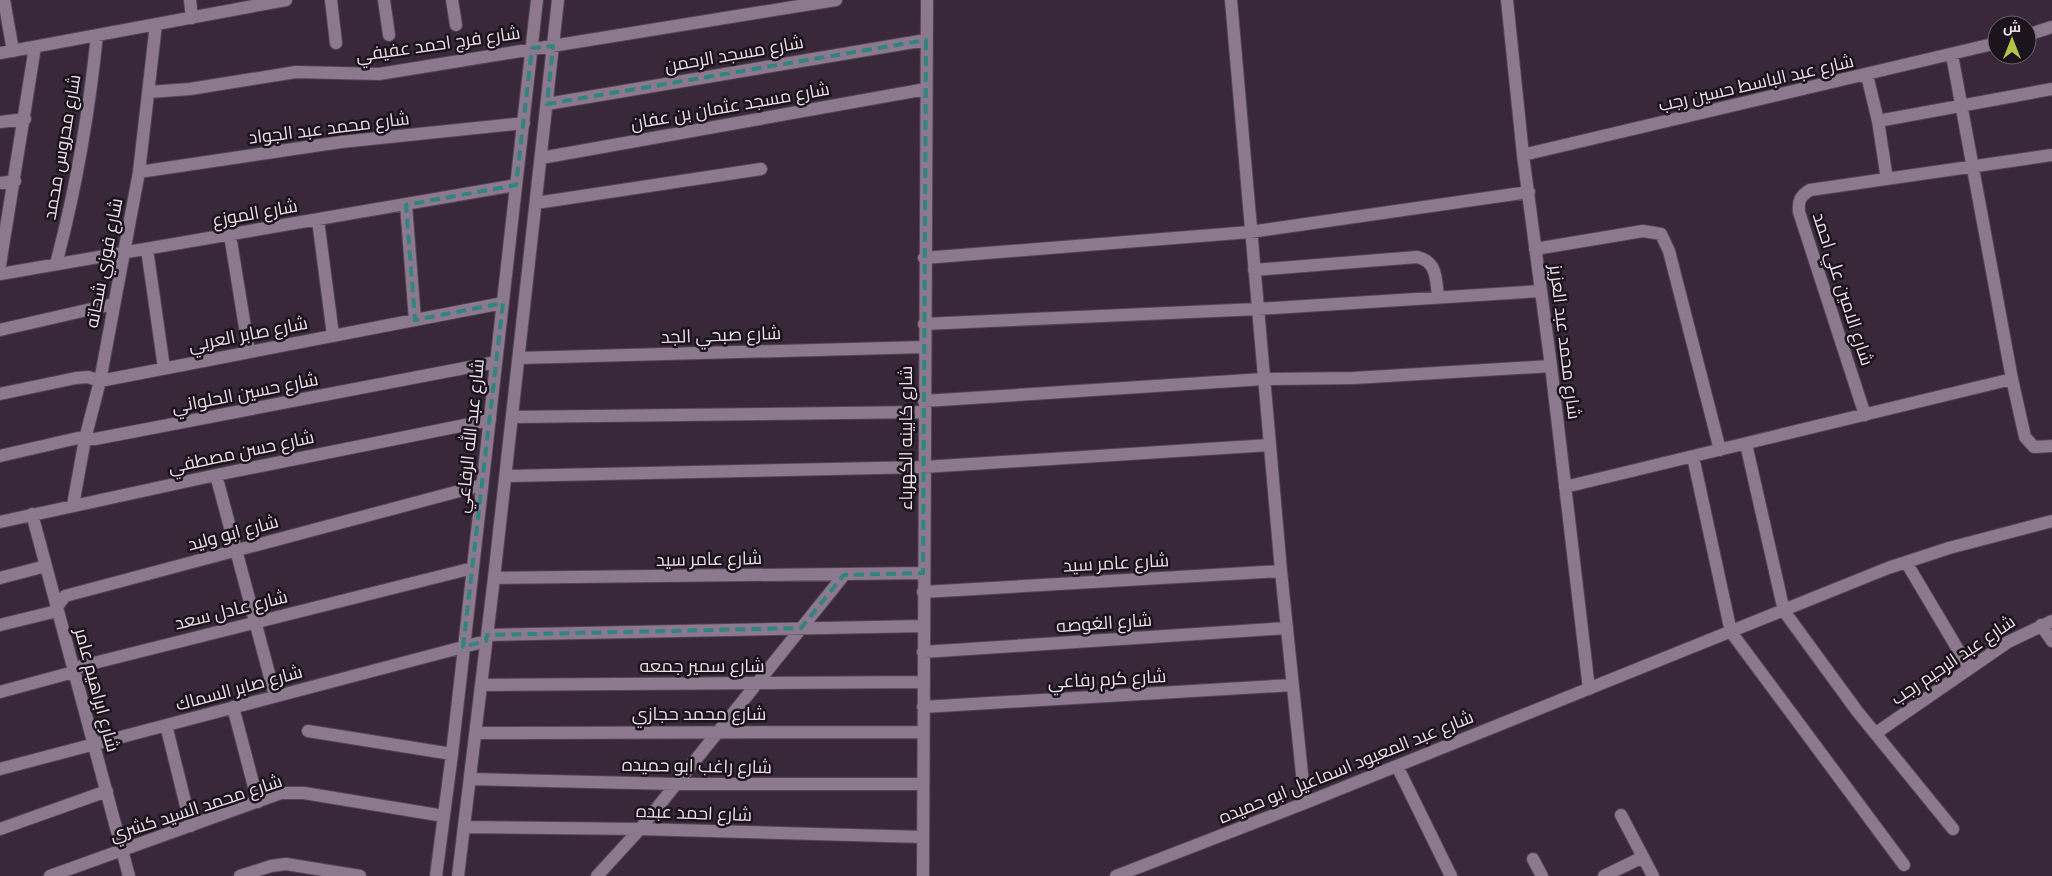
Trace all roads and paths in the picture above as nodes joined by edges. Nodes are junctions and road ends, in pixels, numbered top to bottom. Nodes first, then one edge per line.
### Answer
1 (4, 0) edge
2 (190, 0) edge
3 (286, 0) edge
4 (331, 0) edge
5 (384, 0) edge
6 (452, 0) edge
7 (537, 0) edge
8 (558, 0) edge
9 (836, 0) edge
10 (927, 0) edge
11 (1231, 0) edge
12 (1507, 0) edge
13 (192, 18) junction
14 (156, 24) junction
15 (456, 25) dead end
16 (2052, 27) edge
17 (2037, 32) edge
18 (97, 35) junction
19 (389, 35) dead end
20 (926, 40) junction
21 (336, 43) dead end
22 (553, 46) junction
23 (1987, 46) edge
24 (35, 47) junction
25 (532, 48) junction
26 (13, 51) junction
27 (0, 53) edge
28 (1952, 55) junction
29 (1867, 75) junction
30 (926, 89) junction
31 (2052, 89) edge
32 (149, 92) junction
33 (547, 104) junction
34 (1962, 107) junction
35 (25, 119) junction
36 (1878, 121) junction
37 (0, 122) edge
38 (524, 123) junction
39 (1523, 155) junction
40 (2052, 155) edge
41 (541, 158) junction
42 (1972, 168) junction
43 (761, 169) dead end
44 (139, 172) junction
45 (1887, 180) junction
46 (15, 181) junction
47 (0, 183) edge
48 (516, 186) junction
49 (1529, 192) junction
50 (536, 203) junction
51 (406, 205) junction
52 (5, 215) edge
53 (318, 220) junction
54 (1250, 232) junction
55 (230, 235) junction
56 (147, 249) junction
57 (1535, 249) junction
58 (123, 254) junction
59 (924, 258) junction
60 (0, 264) edge
61 (56, 264) junction
62 (1254, 270) junction
63 (0, 274) edge
64 (1541, 291) junction
65 (1438, 297) junction
66 (503, 302) junction
67 (113, 304) junction
68 (1258, 309) junction
69 (415, 320) junction
70 (924, 324) junction
71 (0, 330) edge
72 (333, 336) junction
73 (924, 347) junction
74 (249, 352) junction
75 (519, 358) junction
76 (496, 362) junction
77 (1551, 366) junction
78 (164, 368) junction
79 (1264, 379) junction
80 (2012, 379) junction
81 (100, 381) junction
82 (0, 394) edge
83 (924, 407) junction
84 (1865, 415) junction
85 (512, 416) junction
86 (490, 420) junction
87 (85, 439) junction
88 (1746, 444) junction
89 (1270, 445) junction
90 (2052, 446) edge
91 (1720, 450) junction
92 (0, 456) edge
93 (1693, 457) junction
94 (924, 467) junction
95 (216, 474) junction
96 (506, 476) junction
97 (482, 486) junction
98 (1565, 487) junction
99 (73, 505) junction
100 (32, 514) junction
101 (2052, 521) edge
102 (0, 522) edge
103 (235, 550) junction
104 (1906, 562) junction
105 (46, 566) junction
106 (473, 568) junction
107 (1281, 571) junction
108 (924, 573) junction
109 (844, 575) junction
110 (0, 578) edge
111 (494, 578) junction
112 (924, 592) junction
113 (57, 608) junction
114 (1784, 611) junction
115 (254, 622) junction
116 (2047, 623) edge
117 (0, 625) edge
118 (924, 626) junction
119 (801, 628) junction
120 (1287, 628) junction
121 (1731, 632) junction
122 (487, 638) junction
123 (2052, 641) edge
124 (463, 647) junction
125 (924, 652) junction
126 (1970, 668) junction
127 (74, 670) junction
128 (923, 682) junction
129 (757, 683) junction
130 (482, 685) junction
131 (1293, 686) junction
132 (1588, 689) junction
133 (0, 692) edge
134 (275, 696) junction
135 (233, 707) junction
136 (923, 707) junction
137 (166, 724) junction
138 (308, 730) dead end
139 (718, 731) junction
140 (923, 732) junction
141 (476, 733) junction
142 (1876, 733) junction
143 (94, 743) junction
144 (452, 754) junction
145 (1397, 766) junction
146 (0, 769) edge
147 (470, 779) junction
148 (676, 784) junction
149 (923, 784) junction
150 (107, 791) junction
151 (258, 802) junction
152 (1305, 803) junction
153 (1621, 815) dead end
154 (444, 816) junction
155 (191, 826) junction
156 (465, 827) junction
157 (0, 829) edge
158 (640, 829) junction
159 (1954, 829) dead end
160 (923, 837) junction
161 (122, 850) junction
162 (1642, 857) junction
163 (1533, 859) dead end
164 (1904, 865) dead end
165 (1149, 871) edge
166 (50, 876) edge
167 (129, 876) edge
168 (240, 876) edge
169 (360, 876) edge
170 (436, 876) edge
171 (458, 876) edge
172 (596, 876) edge
173 (923, 876) edge
174 (1116, 876) edge
175 (1450, 876) edge
176 (1542, 876) edge
177 (1604, 876) edge
178 (1653, 876) edge

1 - 26 street
2 - 13 street
3 - 13 street
4 - 21 street
5 - 19 street
6 - 15 street
7 - 25 street, شارع عبد الله الرفاعي
8 - 22 street
9 - 22 street, شارع فرج احمد عفيفي
10 - 20 street, شارع كابينه الكهرباء
11 - 54 street
12 - 39 street, شارع محمد عبد العزيز
13 - 14 street
14 - 18 street
14 - 32 street, شارع فوزي شحاته
16 - 17 street
18 - 24 street
18 - 61 street, شارع محروس محمد
20 - 30 street, شارع كابينه الكهرباء
20 - 33 street, شارع مسجد الرحمن
22 - 25 street, شارع فرج احمد عفيفي
22 - 33 street
23 - 28 street, شارع عبد الباسط حسين رجب
24 - 26 street
24 - 35 street
25 - 32 street, شارع فرج احمد عفيفي
25 - 38 street, شارع عبد الله الرفاعي
26 - 27 street
28 - 29 street, شارع عبد الباسط حسين رجب
28 - 34 street
29 - 36 street
29 - 39 street, شارع عبد الباسط حسين رجب
30 - 41 street, شارع مسجد عثمان بن عفان
30 - 59 street, شارع كابينه الكهرباء
31 - 34 street
32 - 44 street, شارع فوزي شحاته
33 - 41 street
34 - 36 street
34 - 42 street
35 - 37 street
35 - 46 street
36 - 45 street
38 - 44 street, شارع محمد عبد الجواد
38 - 48 street, شارع عبد الله الرفاعي
39 - 49 street, شارع محمد عبد العزيز
40 - 42 street, شارع الامين علي احمد
41 - 50 street
42 - 45 street, شارع الامين علي احمد
42 - 80 street
43 - 50 street
44 - 58 street, شارع فوزي شحاته
45 - 84 street, شارع الامين علي احمد
46 - 47 street
46 - 52 street
48 - 51 street, شارع الموزع
48 - 66 street, شارع عبد الله الرفاعي
49 - 54 street
49 - 57 street, شارع محمد عبد العزيز
50 - 75 street
51 - 53 street, شارع الموزع
51 - 69 street
52 - 60 street
53 - 55 street, شارع الموزع
53 - 72 street
54 - 59 street
54 - 62 street
55 - 56 street, شارع الموزع
55 - 74 street
56 - 58 street, شارع الموزع
56 - 78 street
57 - 64 street, شارع محمد عبد العزيز
57 - 91 street
58 - 61 street, شارع الموزع
58 - 67 street, شارع فوزي شحاته
59 - 70 street, شارع كابينه الكهرباء
61 - 63 street, شارع الموزع
62 - 65 street
62 - 68 street
64 - 65 street
64 - 77 street, شارع محمد عبد العزيز
65 - 68 street
66 - 69 street, شارع صابر العربي
66 - 76 street, شارع عبد الله الرفاعي
67 - 71 street
67 - 81 street, شارع فوزي شحاته
68 - 70 street
68 - 79 street
69 - 72 street, شارع صابر العربي
70 - 73 street, شارع كابينه الكهرباء
72 - 74 street, شارع صابر العربي
73 - 75 street, شارع صبحي الجد
73 - 83 street, شارع كابينه الكهرباء
74 - 78 street, شارع صابر العربي
75 - 85 street
76 - 86 street, شارع عبد الله الرفاعي
76 - 87 street, شارع حسين الحلواني
77 - 79 street
77 - 98 street, شارع محمد عبد العزيز
78 - 81 street, شارع صابر العربي
79 - 83 street
79 - 89 street
80 - 84 street
80 - 90 street
81 - 82 street, شارع صابر العربي
81 - 87 street, شارع فوزي شحاته
83 - 85 street
83 - 94 street, شارع كابينه الكهرباء
84 - 88 street
85 - 96 street
86 - 95 street, شارع حسن مصطفي
86 - 97 street, شارع عبد الله الرفاعي
87 - 92 street, شارع حسين الحلواني
87 - 99 street, شارع فوزي شحاته
88 - 91 street
88 - 114 street
89 - 94 street
89 - 107 street
91 - 93 street
93 - 98 street
93 - 121 street
94 - 96 street
94 - 108 street, شارع كابينه الكهرباء
95 - 99 street, شارع حسن مصطفي
95 - 103 street
96 - 111 street
97 - 103 street, شارع ابو وليد
97 - 106 street, شارع عبد الله الرفاعي
98 - 132 street, شارع محمد عبد العزيز
99 - 100 street, شارع حسن مصطفي
100 - 102 street, شارع حسن مصطفي
100 - 105 street, شارع ابراهيم عامر
101 - 104 street, شارع عبد المعبود اسماعيل ابو حميده
103 - 113 street, شارع ابو وليد
103 - 115 street
104 - 114 street, شارع عبد المعبود اسماعيل ابو حميده
104 - 126 street
105 - 110 street
105 - 113 street, شارع ابراهيم عامر
106 - 115 street, شارع عادل سعد
106 - 124 street, شارع عبد الله الرفاعي
107 - 112 street, شارع عامر سيد
107 - 120 street
108 - 109 street, شارع عامر سيد
108 - 112 street, شارع كابينه الكهرباء
109 - 111 street, شارع عامر سيد
109 - 119 street
111 - 122 street
112 - 118 street, شارع كابينه الكهرباء
113 - 117 street, شارع ابو وليد
113 - 127 street, شارع ابراهيم عامر
114 - 121 street, شارع عبد المعبود اسماعيل ابو حميده
114 - 142 street
115 - 127 street, شارع عادل سعد
115 - 134 street
116 - 123 street
116 - 126 street, شارع عبد الرحيم رجب
118 - 119 street, شارع صابر السماك
118 - 125 street, شارع كابينه الكهرباء
119 - 122 street, شارع صابر السماك
119 - 129 street
120 - 125 street, شارع الغوصه
120 - 131 street
121 - 132 street, شارع عبد المعبود اسماعيل ابو حميده
121 - 164 street
122 - 124 street, شارع صابر السماك
122 - 130 street
124 - 134 street, شارع صابر السماك
124 - 144 street, شارع عبد الله الرفاعي
125 - 128 street, شارع كابينه الكهرباء
126 - 142 street, شارع عبد الرحيم رجب
127 - 133 street, شارع عادل سعد
127 - 143 street, شارع ابراهيم عامر
128 - 129 street, شارع سمير جمعه
128 - 136 street, شارع كابينه الكهرباء
129 - 130 street, شارع سمير جمعه
129 - 139 street
130 - 141 street
131 - 136 street, شارع كرم رفاعي
131 - 152 street
132 - 145 street, شارع عبد المعبود اسماعيل ابو حميده
134 - 135 street, شارع صابر السماك
135 - 137 street, شارع صابر السماك
135 - 151 street
136 - 140 street, شارع كابينه الكهرباء
137 - 143 street, شارع صابر السماك
137 - 155 street
138 - 144 street
139 - 140 street, شارع محمد حجازي
139 - 141 street, شارع محمد حجازي
139 - 148 street
140 - 149 street, شارع كابينه الكهرباء
141 - 147 street
142 - 159 street
143 - 146 street, شارع صابر السماك
143 - 150 street, شارع ابراهيم عامر
144 - 154 street, شارع عبد الله الرفاعي
145 - 152 street, شارع عبد المعبود اسماعيل ابو حميده
145 - 175 street
147 - 148 street, شارع راغب ابو حميده
147 - 156 street
148 - 149 street, شارع راغب ابو حميده
148 - 158 street
149 - 160 street, شارع كابينه الكهرباء
150 - 157 street
150 - 161 street, شارع ابراهيم عامر
151 - 154 street, شارع محمد السيد كشري
151 - 155 street, شارع محمد السيد كشري
152 - 165 street, شارع عبد المعبود اسماعيل ابو حميده
153 - 162 street
154 - 170 street, شارع عبد الله الرفاعي
155 - 161 street, شارع محمد السيد كشري
156 - 158 street, شارع احمد عبده
156 - 171 street
158 - 160 street, شارع احمد عبده
158 - 172 street
160 - 173 street, شارع كابينه الكهرباء
161 - 166 street, شارع محمد السيد كشري
161 - 167 street, شارع ابراهيم عامر
162 - 177 street
162 - 178 street
163 - 176 street
165 - 174 street, شارع عبد المعبود اسماعيل ابو حميده
168 - 169 street

